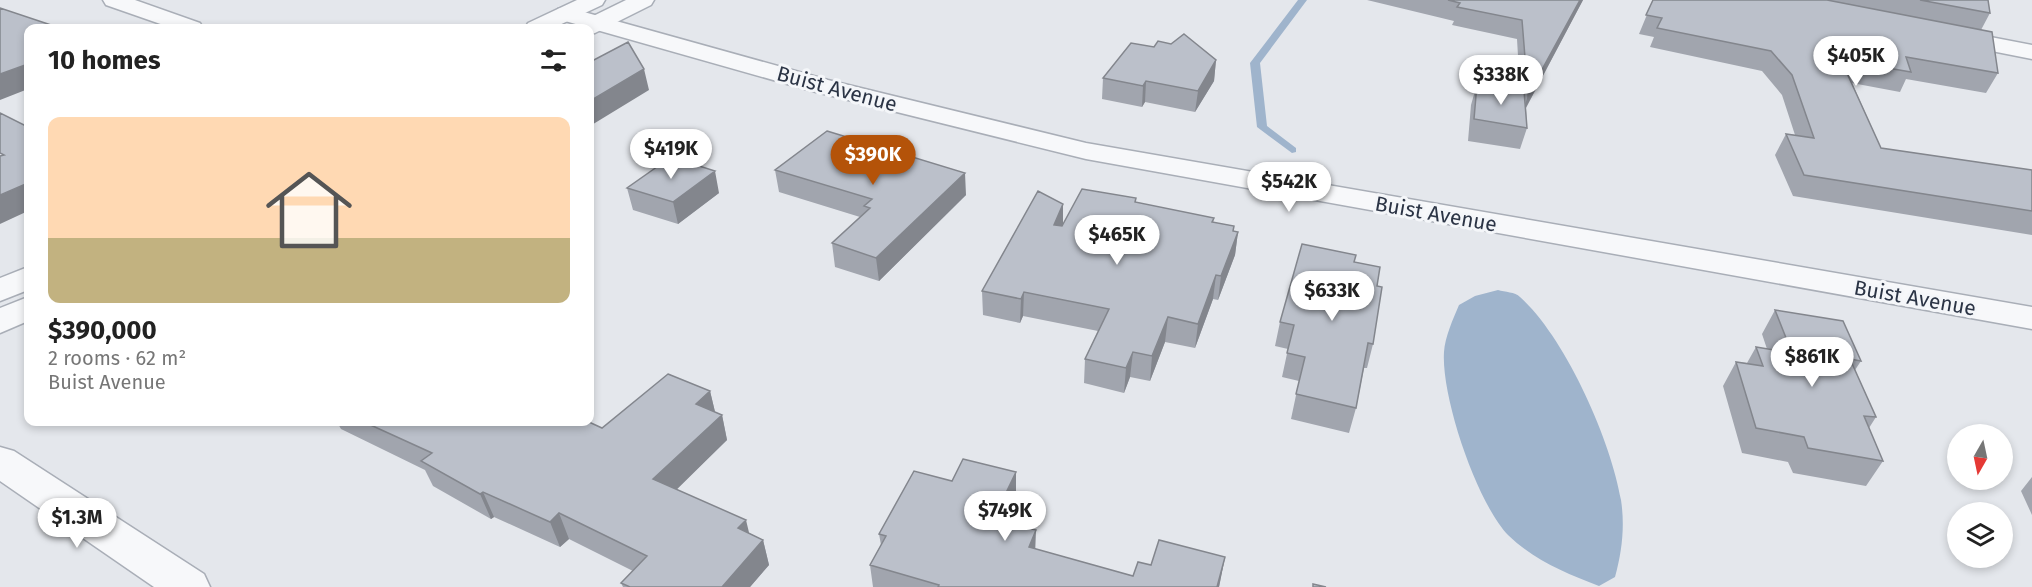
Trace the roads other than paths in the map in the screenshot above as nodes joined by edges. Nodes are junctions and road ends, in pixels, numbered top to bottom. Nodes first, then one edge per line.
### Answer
1 (114, 0) edge
2 (643, 0) edge
3 (586, 16) edge
4 (181, 24) edge
5 (553, 24) edge
6 (1930, 32) edge
7 (2032, 52) edge
8 (24, 279) edge
9 (0, 291) edge
10 (24, 310) edge
11 (2032, 318) edge
12 (0, 322) edge
13 (0, 461) edge
14 (188, 587) edge

1 - 4 street
2 - 3 street
3 - 5 street
3 - 11 street, Buist Avenue
6 - 7 street
8 - 9 street
10 - 12 street
13 - 14 street

